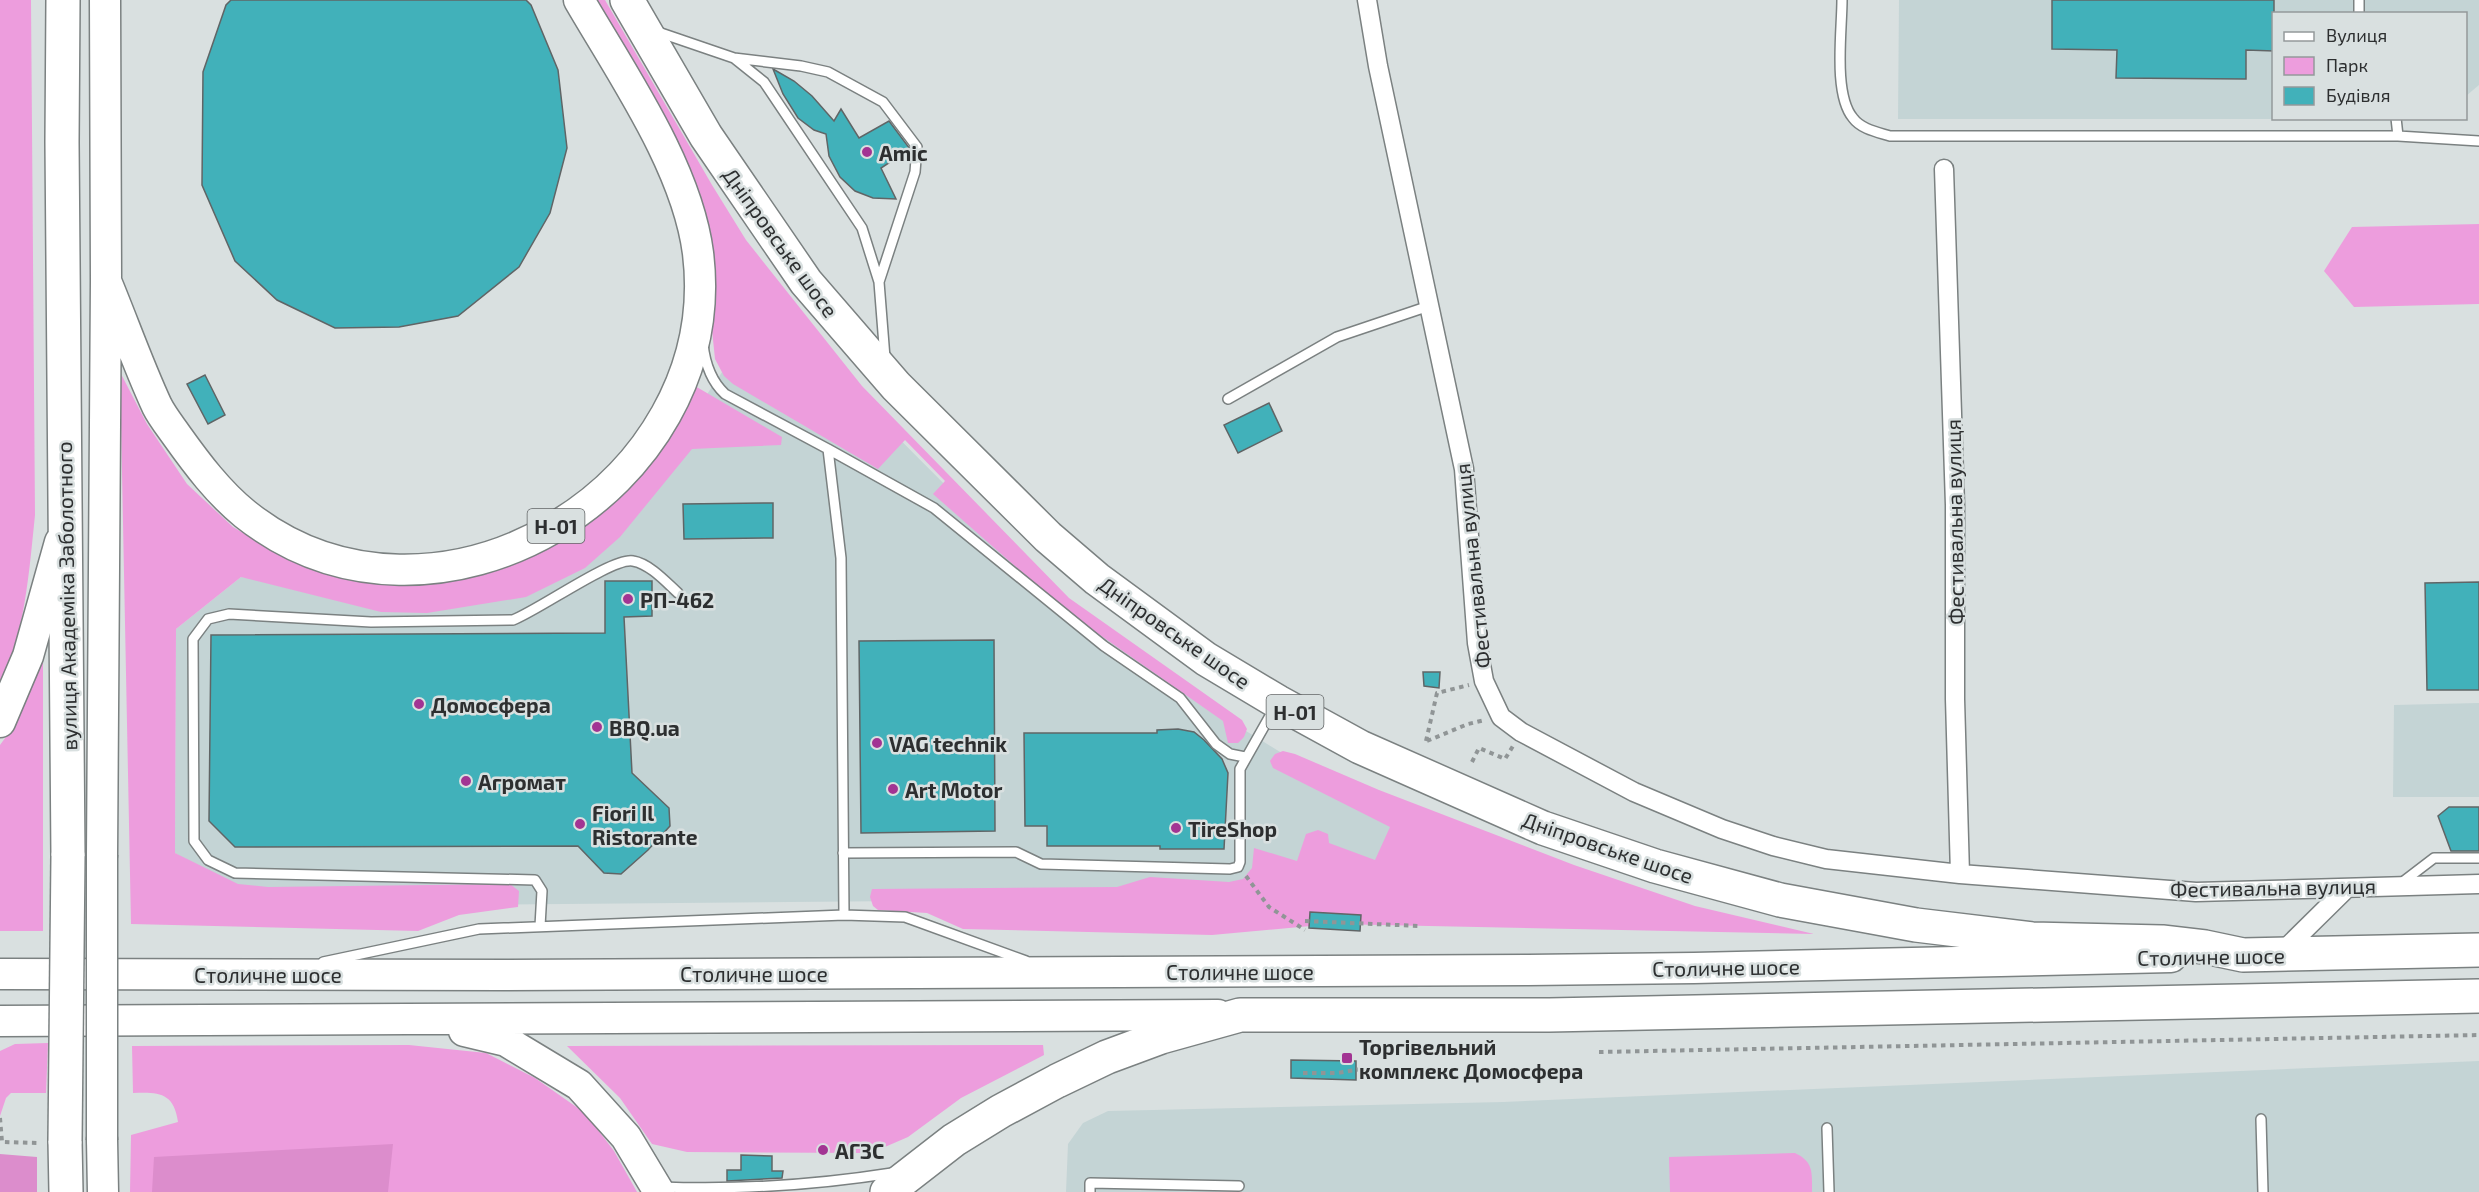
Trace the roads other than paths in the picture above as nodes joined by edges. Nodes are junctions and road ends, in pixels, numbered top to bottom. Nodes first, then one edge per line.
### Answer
1 (54, 0) edge
2 (63, 0) edge
3 (105, 0) edge
4 (579, 0) edge
5 (1367, 0) edge
6 (1842, 0) edge
7 (634, 13) edge
8 (734, 58) junction
9 (2396, 120) edge
10 (2398, 136) junction
11 (2479, 141) edge
12 (62, 142) junction
13 (1944, 169) dead end
14 (106, 281) junction
15 (879, 282) junction
16 (1430, 306) junction
17 (698, 310) junction
18 (886, 375) junction
19 (1228, 399) dead end
20 (828, 449) junction
21 (66, 519) junction
22 (678, 593) dead end
23 (1278, 702) junction
24 (0, 722) edge
25 (1245, 757) junction
26 (843, 853) junction
27 (2479, 858) edge
28 (1960, 874) junction
29 (2479, 884) edge
30 (2398, 885) junction
31 (2347, 888) junction
32 (844, 915) junction
33 (540, 926) junction
34 (2479, 951) edge
35 (2279, 954) junction
36 (2243, 955) junction
37 (1054, 972) junction
38 (274, 973) junction
39 (0, 974) edge
40 (2479, 996) edge
41 (1240, 1015) junction
42 (421, 1020) junction
43 (3, 1023) edge
44 (2261, 1119) dead end
45 (1827, 1128) dead end
46 (915, 1169) junction
47 (831, 1183) junction
48 (1239, 1186) dead end
49 (658, 1189) edge
50 (66, 1192) edge
51 (103, 1192) edge
52 (824, 1192) edge
53 (887, 1192) edge
54 (1090, 1192) edge
55 (1828, 1192) edge
56 (2263, 1192) edge

1 - 12 main road
2 - 12 highway, вулиця Академіка Заболотного
3 - 14 main road, вулиця Академіка Заболотного
4 - 17 main road, Н-01
5 - 16 street, Фестивальна вулиця
6 - 10 lane
7 - 8 lane
7 - 18 highway, Дніпровське шосе / Н-01
8 - 15 lane
8 - 15 lane
9 - 10 lane
10 - 11 lane
12 - 21 highway, вулиця Академіка Заболотного
13 - 28 street, Фестивальна вулиця
14 - 17 main road, Н-01
14 - 51 main road, вулиця Академіка Заболотного, bridge
15 - 18 lane
16 - 19 lane
16 - 28 street, Фестивальна вулиця
17 - 20 lane
18 - 23 highway, Дніпровське шосе / Н-01
20 - 25 lane
20 - 26 lane
21 - 24 main road
21 - 50 highway, вулиця Академіка Заболотного, bridge
22 - 33 lane
23 - 25 lane
23 - 36 highway, Дніпровське шосе / Н-01
25 - 26 lane
26 - 32 lane
27 - 30 lane
28 - 31 street, Фестивальна вулиця
29 - 30 street, Фестивальна вулиця
30 - 31 street, Фестивальна вулиця
31 - 35 street
32 - 33 lane
32 - 37 lane
33 - 38 lane
34 - 35 highway, Столичне шосе
35 - 36 highway, Столичне шосе
36 - 37 main road, Столичне шосе
37 - 38 main road, Столичне шосе
38 - 39 main road, Столичне шосе
40 - 41 highway, Столичне шосе
41 - 42 main road, Столичне шосе
41 - 46 highway
42 - 43 main road, Столичне шосе
42 - 49 main road
44 - 56 lane
45 - 55 lane
46 - 47 lane
46 - 53 highway
47 - 49 lane
47 - 52 lane
48 - 54 lane

